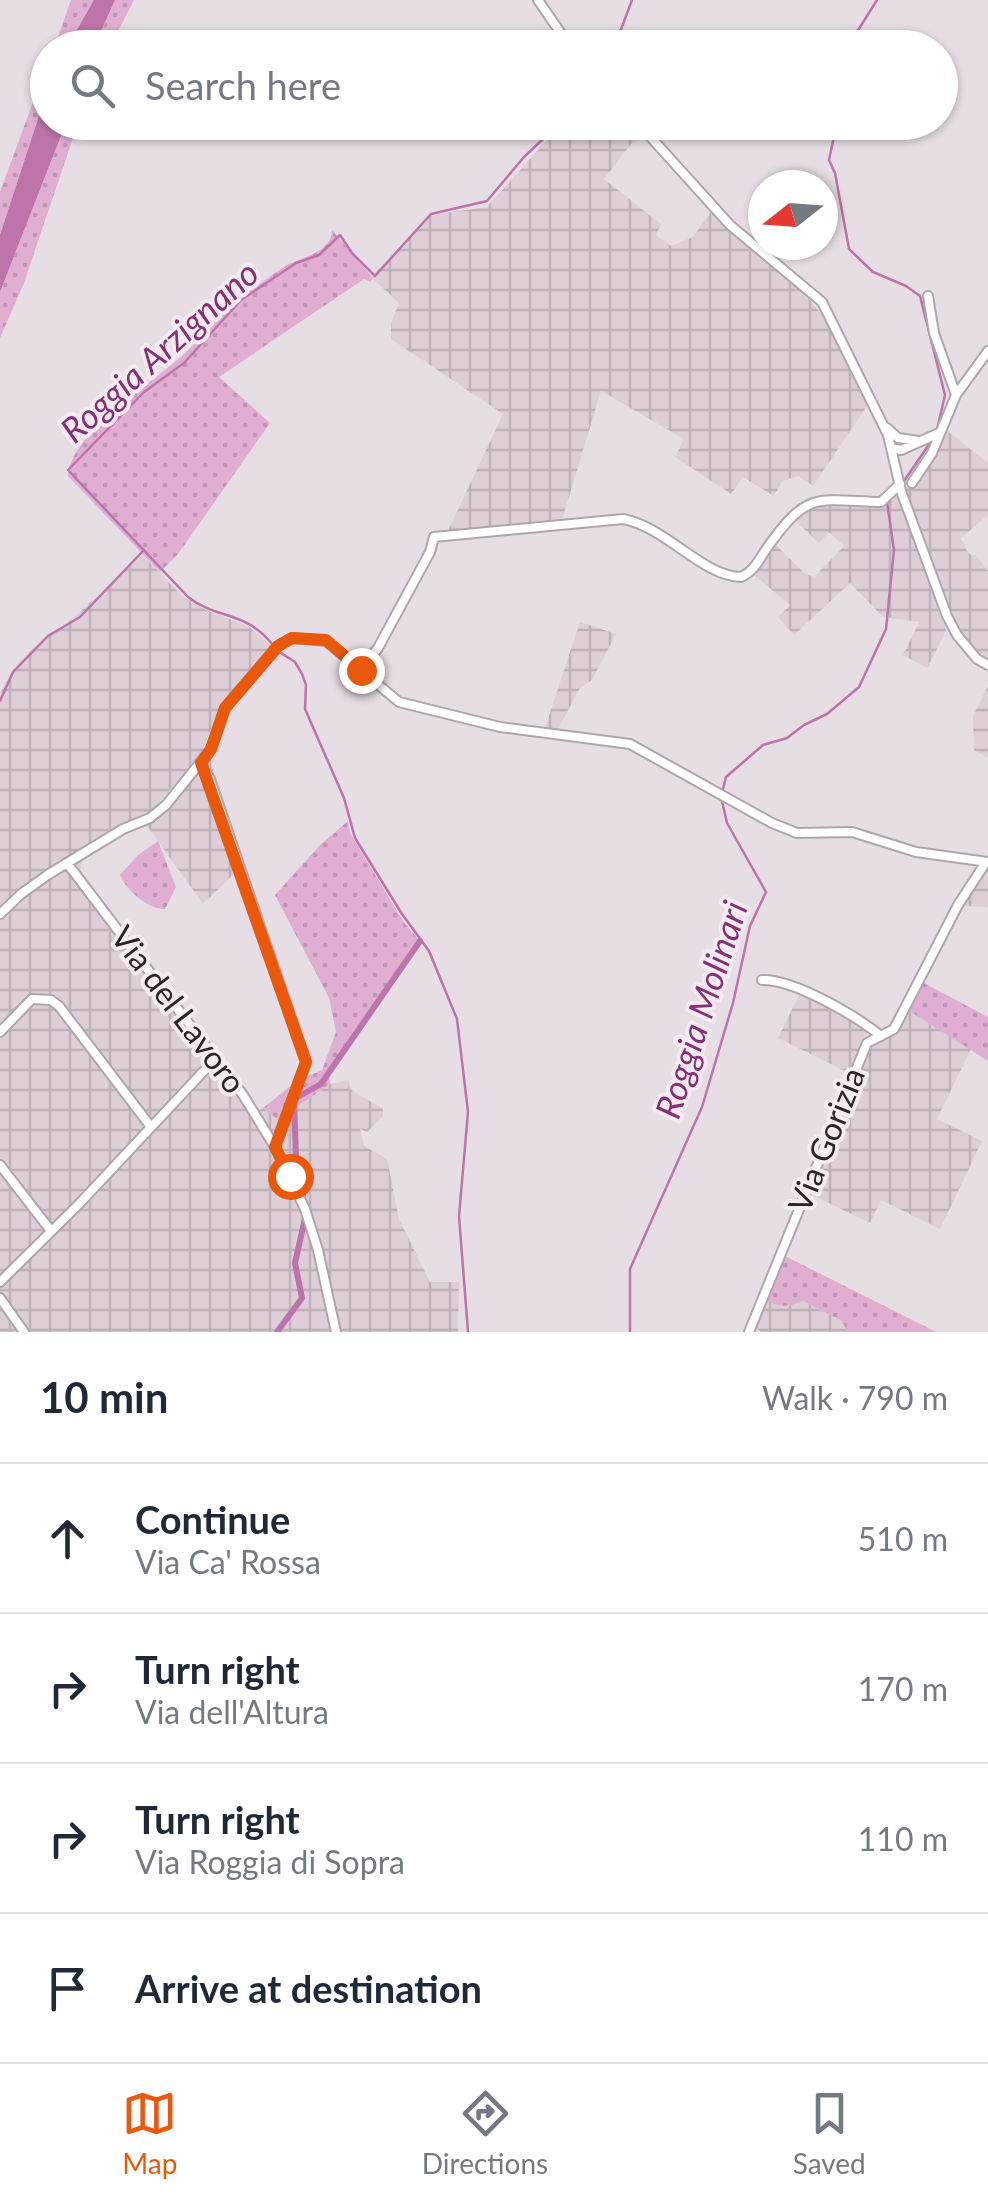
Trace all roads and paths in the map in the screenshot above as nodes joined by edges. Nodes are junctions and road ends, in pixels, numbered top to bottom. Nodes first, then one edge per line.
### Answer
1 (538, 0) edge
2 (558, 30) edge
3 (653, 140) edge
4 (928, 296) dead end
5 (988, 351) edge
6 (956, 395) junction
7 (884, 425) junction
8 (938, 433) junction
9 (920, 441) junction
10 (891, 448) junction
11 (912, 483) dead end
12 (900, 484) junction
13 (988, 665) edge
14 (361, 670) junction
15 (201, 763) junction
16 (987, 862) edge
17 (67, 863) junction
18 (0, 914) edge
19 (762, 980) dead end
20 (0, 1032) edge
21 (881, 1036) junction
22 (216, 1058) junction
23 (151, 1127) junction
24 (275, 1147) junction
25 (0, 1164) edge
26 (52, 1232) junction
27 (0, 1282) edge
28 (0, 1298) edge
29 (24, 1332) edge
30 (336, 1332) edge
31 (750, 1332) edge

1 - 2 street
3 - 7 street
4 - 6 street
5 - 6 street
6 - 8 street
7 - 9 street
7 - 10 street
8 - 9 street
8 - 11 street
9 - 10 street
9 - 12 street
10 - 12 street
12 - 13 street
12 - 14 street
14 - 15 street
14 - 16 street
15 - 17 street
15 - 24 street
16 - 21 street, Via Gorizia
17 - 18 street
17 - 22 street, Via del Lavoro
19 - 21 street
20 - 23 street
21 - 31 street, Via Gorizia
22 - 23 street
22 - 24 street, Via del Lavoro
23 - 26 street
24 - 30 street, Via del Lavoro
25 - 26 street
26 - 27 street
28 - 29 street

